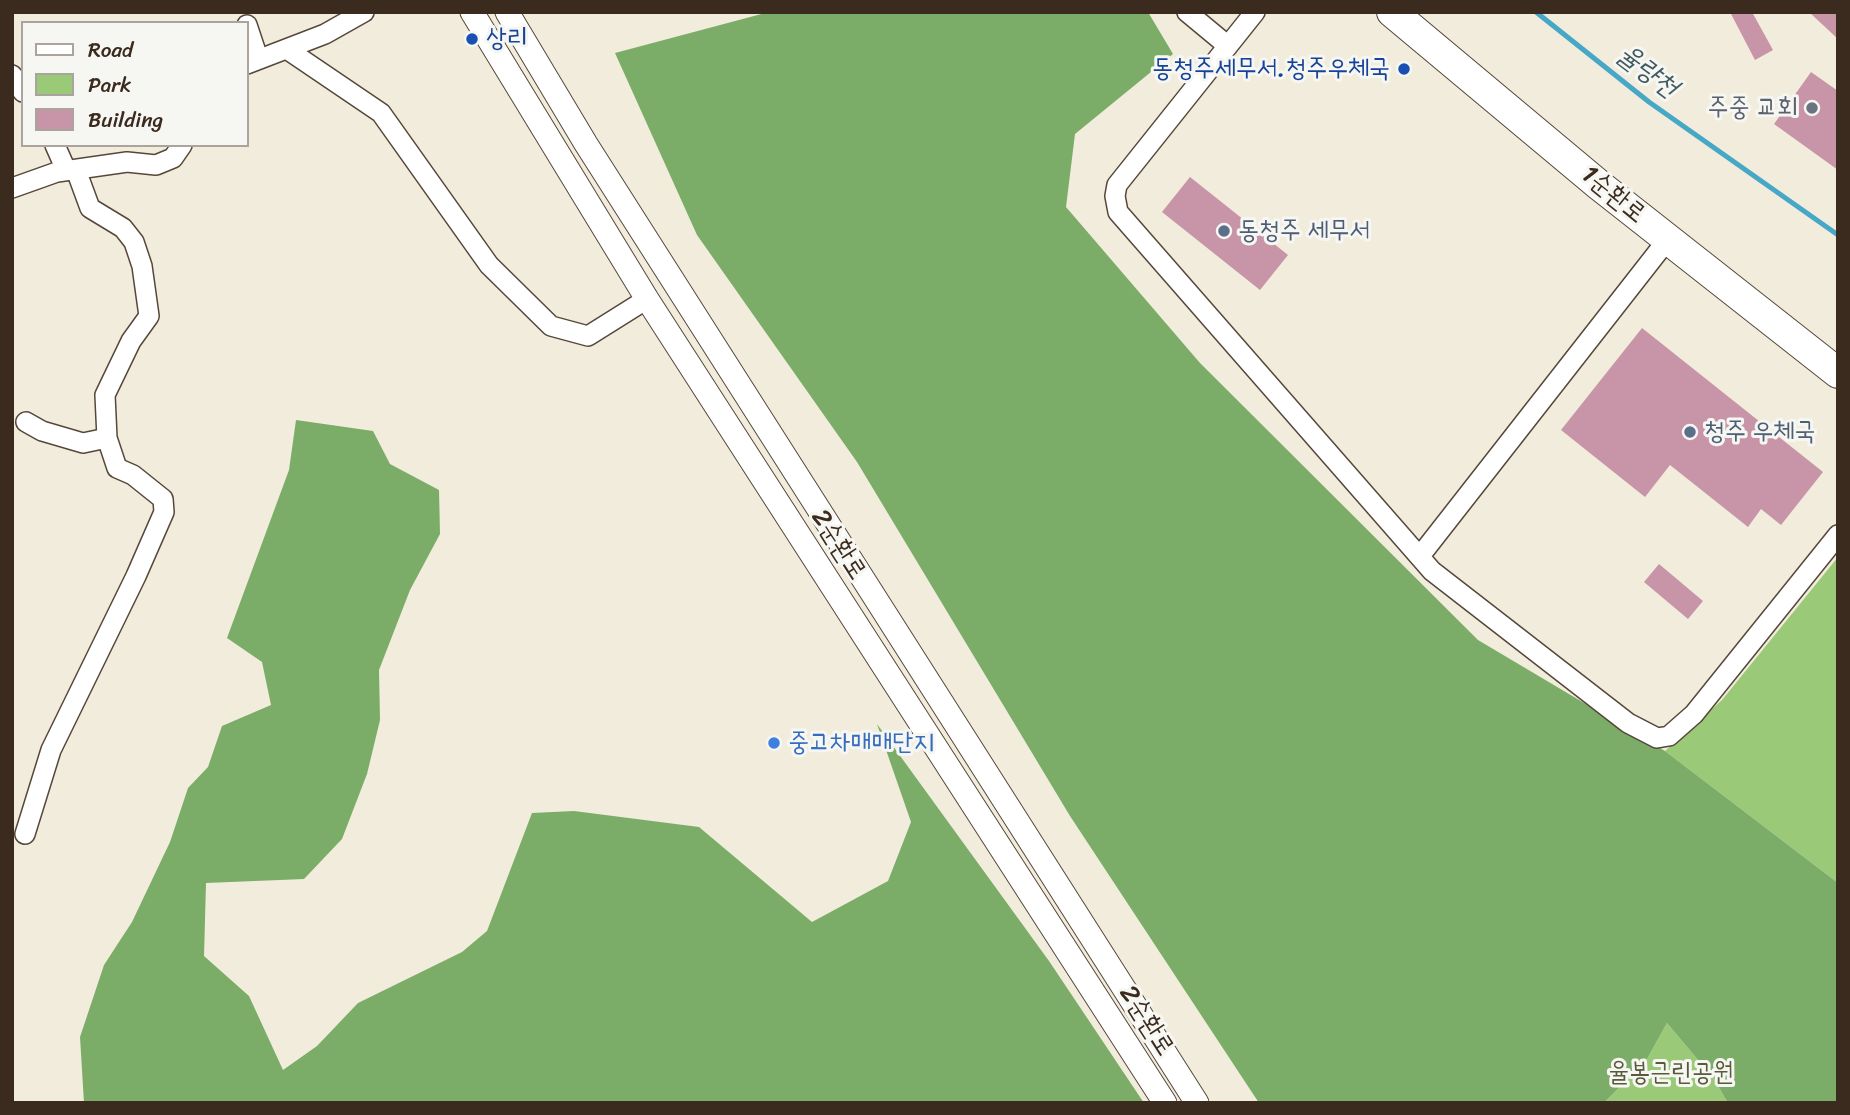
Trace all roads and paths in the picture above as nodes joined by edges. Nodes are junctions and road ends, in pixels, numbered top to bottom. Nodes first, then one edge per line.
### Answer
1 (364, 12) edge
2 (472, 12) edge
3 (507, 12) edge
4 (1187, 12) edge
5 (1255, 12) edge
6 (1392, 12) edge
7 (248, 35) edge
8 (1228, 46) junction
9 (288, 50) junction
10 (253, 61) edge
11 (56, 147) edge
12 (180, 147) edge
13 (71, 170) junction
14 (12, 188) edge
15 (1668, 239) junction
16 (647, 299) junction
17 (1838, 373) edge
18 (26, 422) dead end
19 (107, 438) junction
20 (1838, 535) edge
21 (1420, 556) junction
22 (25, 834) dead end
23 (1165, 1103) edge
24 (1197, 1103) edge

1 - 9 street
2 - 16 street, 2순환로
3 - 24 street, 2순환로
4 - 8 street
5 - 8 street
6 - 15 main road, 1순환로
7 - 10 street
8 - 21 street
9 - 10 street
9 - 16 street
11 - 13 street
12 - 13 street
13 - 14 street
13 - 19 street
15 - 17 main road, 1순환로
15 - 21 street
16 - 23 street, 2순환로
18 - 19 street
19 - 22 street
20 - 21 street

